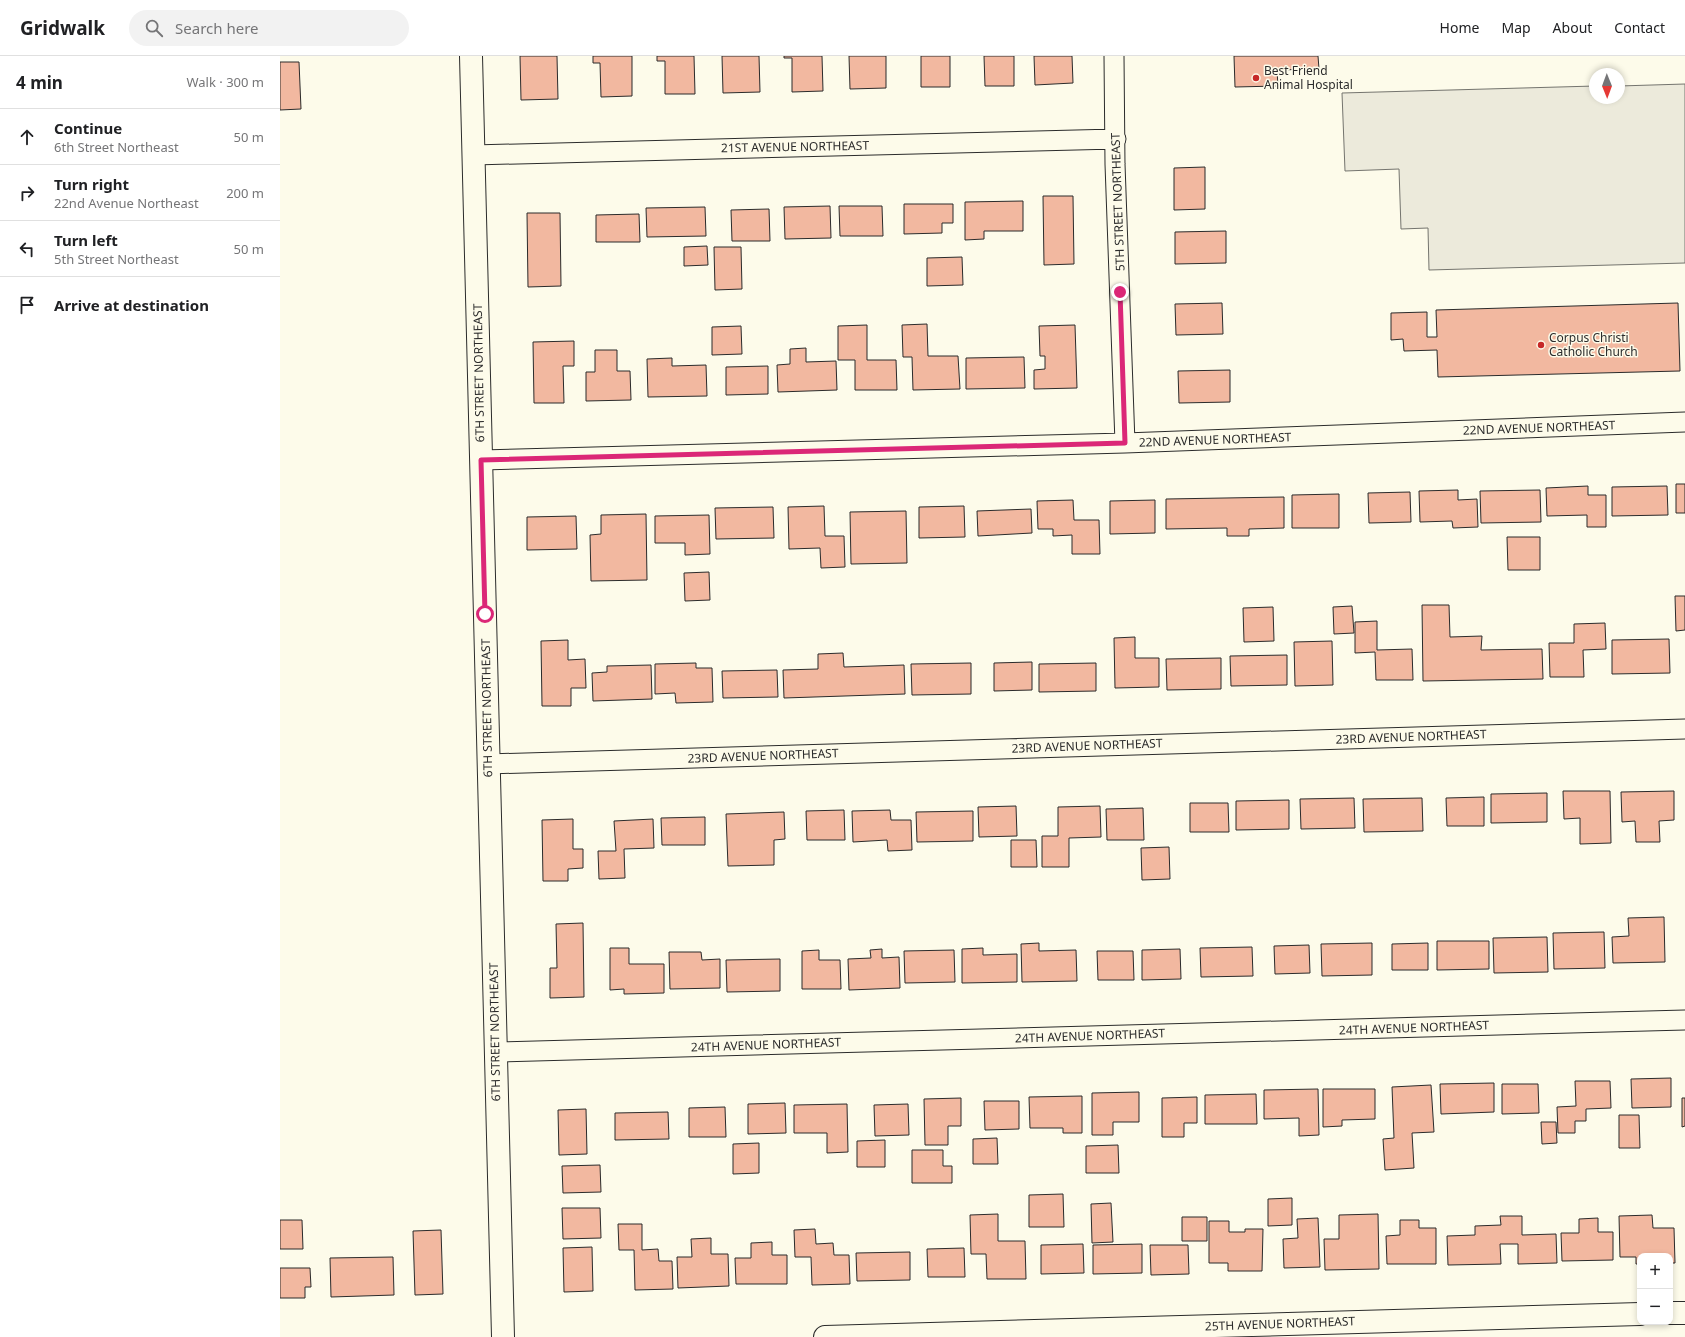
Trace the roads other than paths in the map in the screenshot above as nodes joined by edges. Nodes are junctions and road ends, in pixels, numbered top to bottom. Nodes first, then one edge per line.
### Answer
1 (471, 56) edge
2 (1114, 56) edge
3 (1116, 139) junction
4 (474, 155) junction
5 (1685, 422) edge
6 (1125, 443) junction
7 (481, 460) junction
8 (1685, 729) edge
9 (488, 764) junction
10 (1685, 1020) edge
11 (496, 1052) junction
12 (1673, 1313) edge
13 (1685, 1313) edge
14 (1637, 1314) edge
15 (503, 1337) edge
16 (825, 1337) edge

1 - 4 street, 6TH STREET NORTHEAST
2 - 3 street, 5TH STREET NORTHEAST
3 - 4 street, 21ST AVENUE NORTHEAST
3 - 6 street, 5TH STREET NORTHEAST
4 - 7 street, 6TH STREET NORTHEAST
5 - 6 street, 22ND AVENUE NORTHEAST
6 - 7 street, 22ND AVENUE NORTHEAST
7 - 9 street, 6TH STREET NORTHEAST
8 - 9 street, 23RD AVENUE NORTHEAST
9 - 11 street, 6TH STREET NORTHEAST
10 - 11 street, 24TH AVENUE NORTHEAST
11 - 15 street, 6TH STREET NORTHEAST
12 - 13 street
14 - 16 street, 25TH AVENUE NORTHEAST

